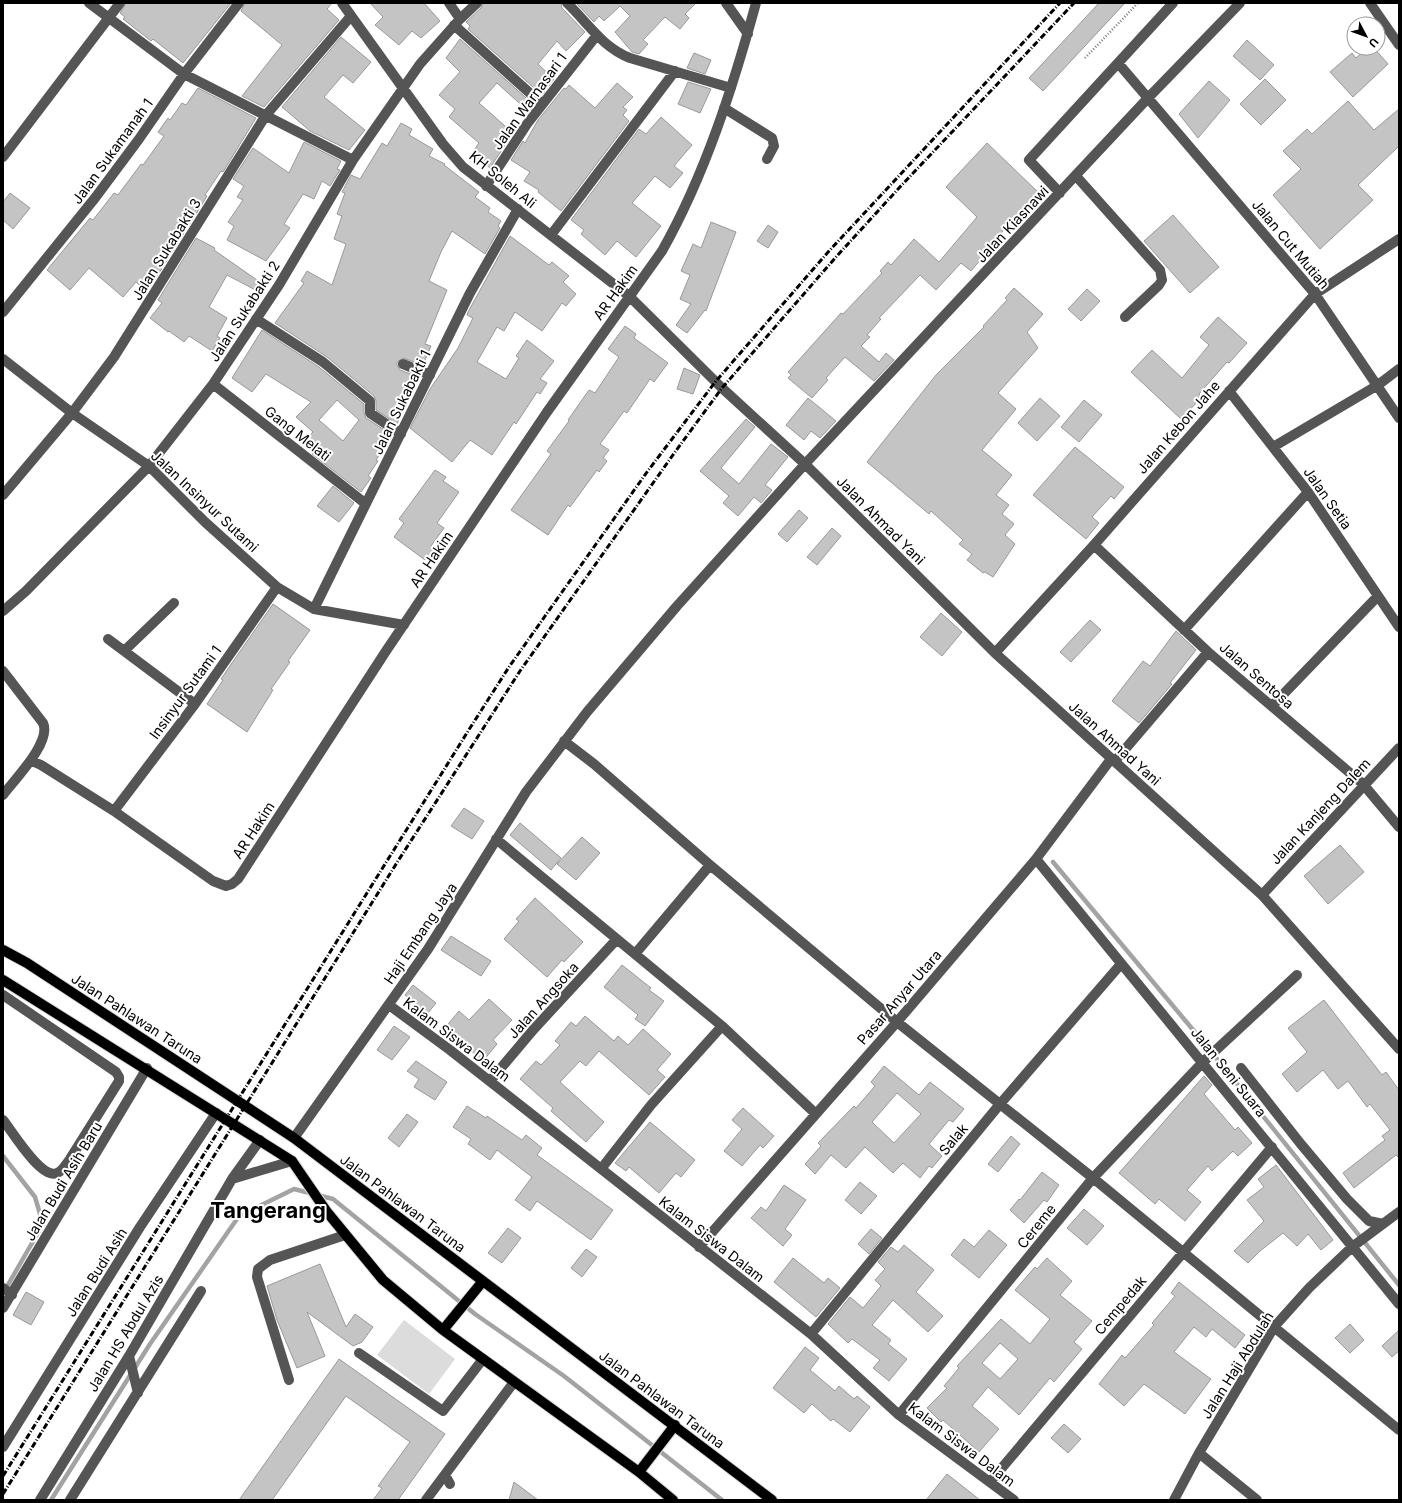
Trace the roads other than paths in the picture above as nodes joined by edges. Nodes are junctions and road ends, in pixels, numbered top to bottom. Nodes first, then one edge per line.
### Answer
1 (89, 3) edge
2 (120, 3) edge
3 (239, 3) edge
4 (342, 3) edge
5 (448, 3) edge
6 (477, 3) edge
7 (567, 3) edge
8 (726, 3) edge
9 (756, 3) edge
10 (1173, 3) edge
11 (1240, 3) edge
12 (1370, 3) edge
13 (351, 16) junction
14 (108, 18) junction
15 (457, 22) junction
16 (748, 34) junction
17 (597, 35) junction
18 (1399, 45) edge
19 (1118, 63) junction
20 (675, 71) junction
21 (184, 74) junction
22 (404, 88) junction
23 (731, 88) junction
24 (1148, 98) junction
25 (542, 104) junction
26 (724, 108) junction
27 (266, 115) junction
28 (3, 157) edge
29 (767, 159) dead end
30 (353, 160) junction
31 (1076, 176) junction
32 (486, 186) junction
33 (1060, 193) junction
34 (518, 210) junction
35 (551, 235) junction
36 (1399, 239) edge
37 (1315, 294) junction
38 (629, 296) junction
39 (3, 312) edge
40 (1125, 317) dead end
41 (256, 319) junction
42 (3, 359) edge
43 (403, 364) dead end
44 (1399, 370) edge
45 (430, 375) junction
46 (213, 384) junction
47 (1378, 385) junction
48 (1229, 391) junction
49 (72, 413) junction
50 (1399, 418) edge
51 (401, 434) junction
52 (1273, 447) junction
53 (805, 464) junction
54 (149, 466) junction
55 (1308, 492) junction
56 (3, 495) edge
57 (366, 504) junction
58 (1094, 545) junction
59 (277, 587) junction
60 (1378, 596) junction
61 (174, 603) dead end
62 (314, 609) junction
63 (3, 611) edge
64 (404, 625) junction
65 (1399, 627) edge
66 (1184, 630) junction
67 (108, 639) dead end
68 (124, 651) junction
69 (1208, 652) junction
70 (995, 653) junction
71 (3, 671) edge
72 (195, 704) junction
73 (1272, 706) junction
74 (564, 741) junction
75 (1399, 748) edge
76 (1113, 760) junction
77 (32, 761) junction
78 (1363, 784) junction
79 (3, 795) edge
80 (114, 811) junction
81 (1399, 827) edge
82 (496, 839) junction
83 (1036, 859) junction
84 (710, 865) junction
85 (1262, 895) junction
86 (617, 939) junction
87 (3, 950) edge
88 (635, 954) junction
89 (1121, 964) junction
90 (1297, 975) dead end
91 (3, 980) edge
92 (3, 995) edge
93 (389, 1005) junction
94 (897, 1022) junction
95 (722, 1026) junction
96 (1399, 1049) edge
97 (1209, 1057) junction
98 (147, 1068) junction
99 (1241, 1068) dead end
100 (490, 1081) junction
101 (1000, 1104) junction
102 (216, 1113) junction
103 (816, 1114) junction
104 (3, 1120) edge
105 (294, 1138) junction
106 (260, 1140) junction
107 (1272, 1146) junction
108 (292, 1161) junction
109 (601, 1168) junction
110 (232, 1178) junction
111 (1093, 1178) junction
112 (1399, 1212) edge
113 (1380, 1226) junction
114 (345, 1235) junction
115 (1355, 1245) junction
116 (699, 1247) junction
117 (1182, 1253) junction
118 (480, 1285) junction
119 (201, 1291) dead end
120 (8, 1292) edge
121 (1399, 1304) edge
122 (3, 1308) edge
123 (1274, 1327) junction
124 (443, 1330) junction
125 (811, 1334) junction
126 (359, 1353) dead end
127 (129, 1356) junction
128 (483, 1359) junction
129 (289, 1380) dead end
130 (514, 1382) junction
131 (138, 1393) junction
132 (899, 1415) junction
133 (675, 1425) junction
134 (1399, 1430) edge
135 (3, 1447) edge
136 (1199, 1453) junction
137 (639, 1472) junction
138 (445, 1475) junction
139 (990, 1482) junction
140 (450, 1484) dead end
141 (40, 1500) edge
142 (70, 1500) edge
143 (426, 1500) edge
144 (673, 1500) edge
145 (772, 1500) edge
146 (1014, 1500) edge
147 (1174, 1500) edge
148 (1258, 1500) edge

1 - 14 street
2 - 14 street
3 - 21 street, Jalan Sukamanah 1
4 - 13 street, KH Soleh Ali
5 - 15 street
6 - 15 street, Jalan Sukabakti 2
7 - 17 street
8 - 16 street
9 - 16 street, AR Hakim
10 - 19 street
11 - 24 street, Jalan Kiasnawi
12 - 18 street
13 - 22 street, KH Soleh Ali
13 - 27 street, Jalan Sukabakti 3
14 - 21 street
14 - 28 street
15 - 22 street, Jalan Sukabakti 2
15 - 25 street
16 - 23 street, AR Hakim
17 - 20 street
17 - 25 street, Jalan Warnasari 1
19 - 24 street, Jalan Cut Mutiah
19 - 33 street
20 - 23 street
20 - 35 street
21 - 27 street
21 - 39 street, Jalan Sukamanah 1
22 - 30 street, Jalan Sukabakti 2
22 - 32 street, KH Soleh Ali
23 - 26 street, AR Hakim
24 - 31 street, Jalan Kiasnawi
24 - 37 street, Jalan Cut Mutiah
25 - 32 street, Jalan Warnasari 1
26 - 29 street
26 - 38 street, AR Hakim
27 - 30 street
27 - 49 street, Jalan Sukabakti 3
30 - 41 street, Jalan Sukabakti 2
31 - 33 street, Jalan Kiasnawi
31 - 40 street
32 - 34 street, KH Soleh Ali
33 - 53 street, Jalan Kiasnawi
34 - 35 street, KH Soleh Ali
34 - 45 street, Jalan Sukabakti 1
35 - 38 street, KH Soleh Ali
36 - 37 street, Jalan Kebon Jahe
37 - 47 street, Jalan Cut Mutiah
37 - 48 street, Jalan Kebon Jahe
38 - 53 street, Jalan Ahmad Yani
38 - 64 street, AR Hakim
41 - 46 street, Jalan Sukabakti 2
41 - 51 street
42 - 49 street, Jalan Insinyur Sutami
43 - 45 street
44 - 47 street
45 - 51 street, Jalan Sukabakti 1
46 - 54 street, Jalan Sukabakti 2
46 - 57 street, Gang Melati
47 - 50 street, Jalan Cut Mutiah
47 - 52 street
48 - 52 street, Jalan Setia
48 - 58 street, Jalan Kebon Jahe
49 - 54 street, Jalan Insinyur Sutami
49 - 56 street, Jalan Sukabakti 3
51 - 57 street, Jalan Sukabakti 1
52 - 55 street, Jalan Setia
53 - 70 street, Jalan Ahmad Yani
53 - 74 street, Jalan Kiasnawi
54 - 59 street, Jalan Insinyur Sutami
54 - 63 street, Jalan Sukabakti 2
55 - 60 street, Jalan Setia
55 - 66 street
57 - 62 street, Jalan Sukabakti 1
58 - 66 street, Jalan Sentosa
58 - 70 street, Jalan Kebon Jahe
59 - 62 street, Jalan Insinyur Sutami
59 - 72 street, Insinyur Sutami 1
60 - 65 street, Jalan Setia
60 - 73 street
61 - 68 street
62 - 64 street, Jalan Insinyur Sutami
64 - 80 street, AR Hakim
66 - 69 street, Jalan Sentosa
67 - 68 street
68 - 72 street
69 - 73 street, Jalan Sentosa
69 - 76 street, Pasar Anyar Utara
70 - 76 street, Jalan Ahmad Yani
71 - 77 street
72 - 80 street, Insinyur Sutami 1
73 - 78 street, Jalan Sentosa
74 - 82 street, Haji Embang Jaya
74 - 84 street
75 - 78 street, Jalan Kanjeng Dalem
76 - 83 street, Pasar Anyar Utara
76 - 85 street, Jalan Ahmad Yani
77 - 79 street
77 - 80 street, AR Hakim
78 - 81 street, Jalan Sentosa
78 - 85 street, Jalan Kanjeng Dalem
82 - 86 street
82 - 93 street, Haji Embang Jaya
83 - 89 street, Jalan Seni Suara
83 - 94 street, Pasar Anyar Utara
84 - 88 street
84 - 94 street
85 - 96 street, Jalan Ahmad Yani
86 - 88 street
86 - 100 street, Jalan Angsoka
87 - 105 main road, Jalan Pahlawan Taruna
88 - 95 street
89 - 97 street, Jalan Seni Suara
89 - 101 street, Salak
90 - 97 street, Cereme
91 - 98 main road
92 - 104 street
93 - 100 street, Kalam Siswa Dalam
93 - 105 street, Haji Embang Jaya
94 - 101 street
94 - 103 street, Pasar Anyar Utara
95 - 103 street
95 - 109 street
97 - 107 street, Jalan Seni Suara
97 - 111 street, Cereme
98 - 102 main road
98 - 120 street, Jalan Budi Asih Baru
99 - 113 street
100 - 109 street, Kalam Siswa Dalam
101 - 111 street
101 - 125 street, Salak
102 - 106 main road
102 - 135 street, Jalan Budi Asih
103 - 116 street, Pasar Anyar Utara
105 - 118 main road, Jalan Pahlawan Taruna
106 - 108 main road
106 - 110 street, Jalan HS Abdul Azis
107 - 115 street, Jalan Seni Suara
107 - 117 street, Cempedak
108 - 110 street
108 - 114 main road
109 - 116 street, Kalam Siswa Dalam
110 - 127 street, Jalan HS Abdul Azis
111 - 117 street
111 - 132 street, Cereme
112 - 113 street, Jalan Haji Abdulah
113 - 115 street, Jalan Haji Abdulah
114 - 124 main road
114 - 129 street
115 - 121 street, Jalan Seni Suara
115 - 123 street, Jalan Haji Abdulah
116 - 125 street, Kalam Siswa Dalam
117 - 123 street
117 - 139 street, Cempedak
118 - 124 main road
118 - 133 main road, Jalan Pahlawan Taruna
119 - 131 street
120 - 122 street, Jalan Budi Asih Baru
123 - 134 street
123 - 136 street, Jalan Haji Abdulah
124 - 128 main road
125 - 132 street, Kalam Siswa Dalam
126 - 128 street
127 - 131 street
127 - 141 street, Jalan HS Abdul Azis
128 - 130 main road
130 - 137 main road
130 - 138 street
131 - 142 street
132 - 139 street, Kalam Siswa Dalam
133 - 137 main road
133 - 145 main road, Jalan Pahlawan Taruna
136 - 147 street, Jalan Haji Abdulah
136 - 148 street
137 - 144 main road
138 - 140 street
138 - 143 street
139 - 146 street, Kalam Siswa Dalam

